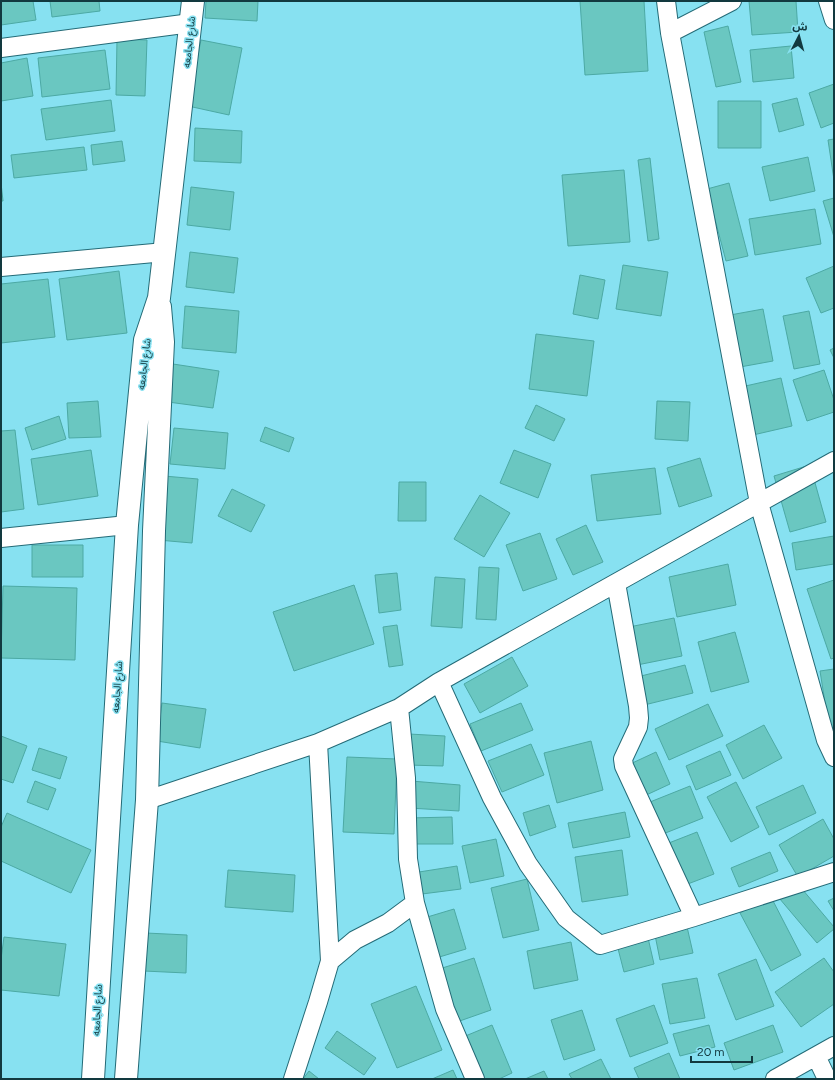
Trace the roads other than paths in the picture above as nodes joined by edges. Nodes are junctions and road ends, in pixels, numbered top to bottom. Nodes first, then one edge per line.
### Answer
1 (193, 1) edge
2 (666, 1) edge
3 (732, 1) edge
4 (828, 1) edge
5 (834, 20) edge
6 (191, 23) junction
7 (670, 33) junction
8 (1, 48) edge
9 (165, 252) junction
10 (1, 267) edge
11 (159, 298) junction
12 (834, 461) edge
13 (759, 503) junction
14 (127, 526) junction
15 (1, 538) edge
16 (616, 583) junction
17 (439, 682) junction
18 (399, 708) junction
19 (318, 743) junction
20 (834, 757) edge
21 (147, 800) junction
22 (834, 872) edge
23 (415, 903) junction
24 (694, 917) junction
25 (330, 961) junction
26 (834, 1046) edge
27 (816, 1056) junction
28 (93, 1079) edge
29 (126, 1079) edge
30 (293, 1079) edge
31 (475, 1079) edge
32 (775, 1079) edge
33 (827, 1079) edge

1 - 6 street, شارع الجامعه
2 - 7 street
3 - 7 street
4 - 5 street
6 - 8 street
6 - 9 street, شارع الجامعه
7 - 13 street
9 - 10 street
9 - 11 street, شارع الجامعه
11 - 14 street, شارع الجامعه
11 - 21 street, شارع الجامعه
12 - 13 street
13 - 16 street
13 - 20 street
14 - 15 street
14 - 28 street, شارع الجامعه
16 - 17 street
16 - 24 street
17 - 18 street
17 - 24 street
18 - 19 street
18 - 23 street
19 - 21 street
19 - 25 street
21 - 29 street, شارع الجامعه
22 - 24 street
23 - 25 street
23 - 31 street
25 - 30 street
26 - 27 street
27 - 32 street
27 - 33 street

